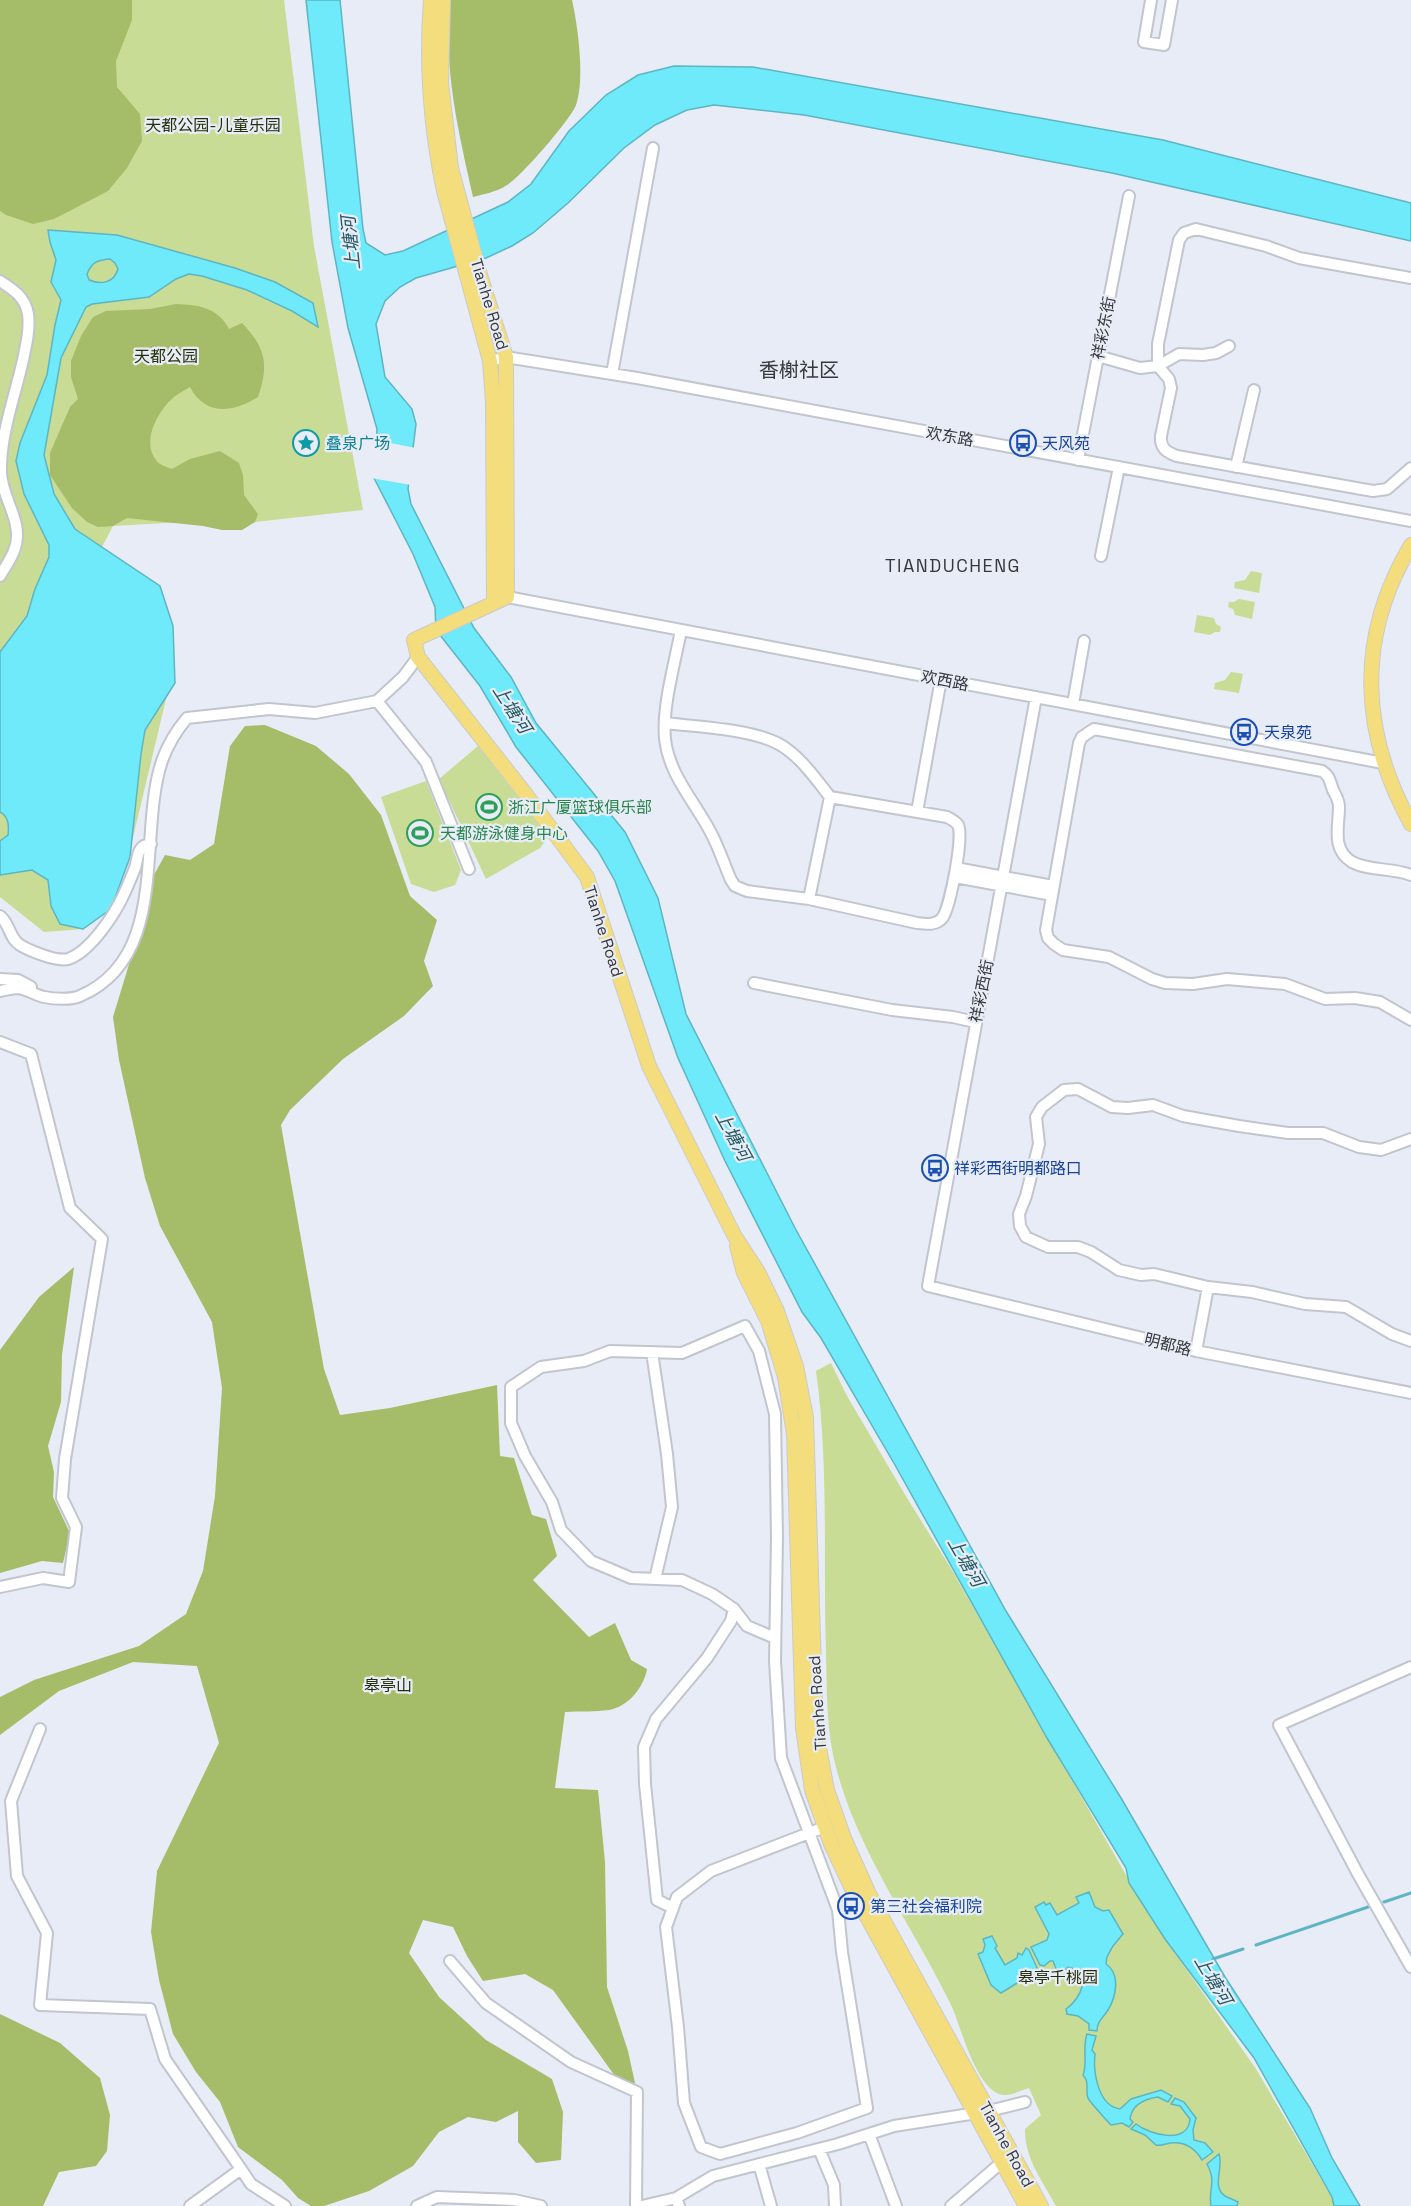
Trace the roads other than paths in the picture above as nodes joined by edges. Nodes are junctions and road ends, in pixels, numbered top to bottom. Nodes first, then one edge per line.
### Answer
1 (431, 0) edge
2 (443, 0) edge
3 (1151, 0) edge
4 (1172, 0) edge
5 (653, 148) dead end
6 (1129, 196) dead end
7 (474, 278) junction
8 (1411, 278) edge
9 (0, 281) edge
10 (1229, 346) dead end
11 (1098, 356) junction
12 (506, 357) junction
13 (489, 361) junction
14 (1158, 366) junction
15 (612, 374) junction
16 (1254, 390) dead end
17 (1078, 460) junction
18 (1119, 467) junction
19 (1236, 467) junction
20 (1411, 468) edge
21 (1337, 486) junction
22 (1333, 506) junction
23 (1411, 521) edge
24 (1411, 545) edge
25 (1101, 556) dead end
26 (0, 576) edge
27 (507, 597) junction
28 (494, 603) junction
29 (681, 630) junction
30 (1084, 641) dead end
31 (418, 657) junction
32 (941, 679) junction
33 (1036, 697) junction
34 (377, 701) junction
35 (1074, 704) junction
36 (666, 723) junction
37 (1217, 732) junction
38 (1214, 751) junction
39 (1383, 763) junction
40 (830, 797) junction
41 (917, 812) junction
42 (1411, 824) edge
43 (151, 844) junction
44 (470, 869) dead end
45 (956, 872) junction
46 (1411, 875) edge
47 (1002, 881) junction
48 (1052, 891) junction
49 (809, 899) junction
50 (0, 916) edge
51 (0, 979) edge
52 (754, 983) dead end
53 (0, 991) edge
54 (78, 997) junction
55 (1411, 1020) edge
56 (975, 1022) junction
57 (0, 1042) edge
58 (1411, 1139) edge
59 (734, 1235) junction
60 (928, 1286) joint
61 (1208, 1287) junction
62 (1411, 1341) edge
63 (1196, 1351) junction
64 (652, 1352) junction
65 (1411, 1393) edge
66 (655, 1579) junction
67 (0, 1587) edge
68 (734, 1610) junction
69 (775, 1638) junction
70 (1411, 1667) edge
71 (40, 1729) dead end
72 (825, 1827) junction
73 (809, 1833) junction
74 (673, 1908) junction
75 (450, 1961) dead end
76 (1411, 1967) edge
77 (1025, 2102) dead end
78 (982, 2112) junction
79 (868, 2134) junction
80 (819, 2149) junction
81 (1002, 2162) junction
82 (759, 2164) junction
83 (241, 2169) junction
84 (963, 2194) junction
85 (678, 2202) edge
86 (190, 2206) edge
87 (285, 2206) edge
88 (417, 2206) edge
89 (541, 2206) edge
90 (636, 2206) edge
91 (642, 2206) edge
92 (771, 2206) edge
93 (835, 2206) edge
94 (896, 2206) edge
95 (951, 2206) edge
96 (968, 2206) edge
97 (1026, 2206) edge
98 (1041, 2206) edge

1 - 7 main road, Tianhe Road
2 - 7 main road, Tianhe Road
3 - 4 street
5 - 15 street
6 - 11 street, 祥彩东街
7 - 12 main road, Tianhe Road
7 - 13 main road, Tianhe Road
8 - 14 street
9 - 26 street
10 - 14 street
11 - 14 street
11 - 17 street, 祥彩东街
12 - 13 street, 欢东路
12 - 15 street, 欢东路
12 - 27 main road, Tianhe Road
13 - 28 main road, Tianhe Road
14 - 19 street
15 - 17 street, 欢东路
16 - 19 street
17 - 18 street, 欢东路
18 - 22 street, 欢东路
18 - 25 street
19 - 21 street
20 - 21 street
21 - 22 street
22 - 23 street, 欢东路
24 - 39 main road
27 - 28 main road
27 - 29 street, 欢西路
28 - 31 main road
29 - 32 street, 欢西路
29 - 36 street
30 - 35 street
31 - 34 street
31 - 59 main road, Tianhe Road
32 - 33 street, 欢西路
32 - 41 street
33 - 35 street, 欢西路
33 - 47 street, 祥彩西街
34 - 43 street
34 - 44 street
35 - 37 street, 欢西路
36 - 40 street
36 - 49 street
37 - 38 street
37 - 39 street, 欢西路
38 - 46 street
38 - 48 street
39 - 42 main road
40 - 41 street
40 - 49 street
41 - 45 street
43 - 50 street
43 - 54 street
45 - 47 street
45 - 49 street
47 - 48 street
47 - 56 street, 祥彩西街
48 - 55 street
51 - 54 street
52 - 56 street
53 - 54 street
56 - 60 street, 祥彩西街
57 - 67 street
58 - 61 street
59 - 72 main road, Tianhe Road
59 - 78 main road, Tianhe Road
60 - 63 street, 明都路
61 - 62 street
61 - 63 street
63 - 65 street, 明都路
64 - 66 street
64 - 66 street
64 - 69 street
66 - 68 street
68 - 69 street
68 - 74 street
69 - 73 street
70 - 76 street
71 - 83 street
72 - 73 street
72 - 78 main road, Tianhe Road
73 - 74 street
73 - 74 street
75 - 90 street
77 - 78 street
78 - 79 street
78 - 81 main road, Tianhe Road
78 - 98 main road, Tianhe Road
79 - 80 street
79 - 94 street
80 - 82 street
80 - 93 street
81 - 84 street
81 - 97 main road, Tianhe Road
82 - 85 street
82 - 92 street
83 - 86 street
83 - 87 street
84 - 95 street
84 - 96 street
85 - 91 street
88 - 89 street

